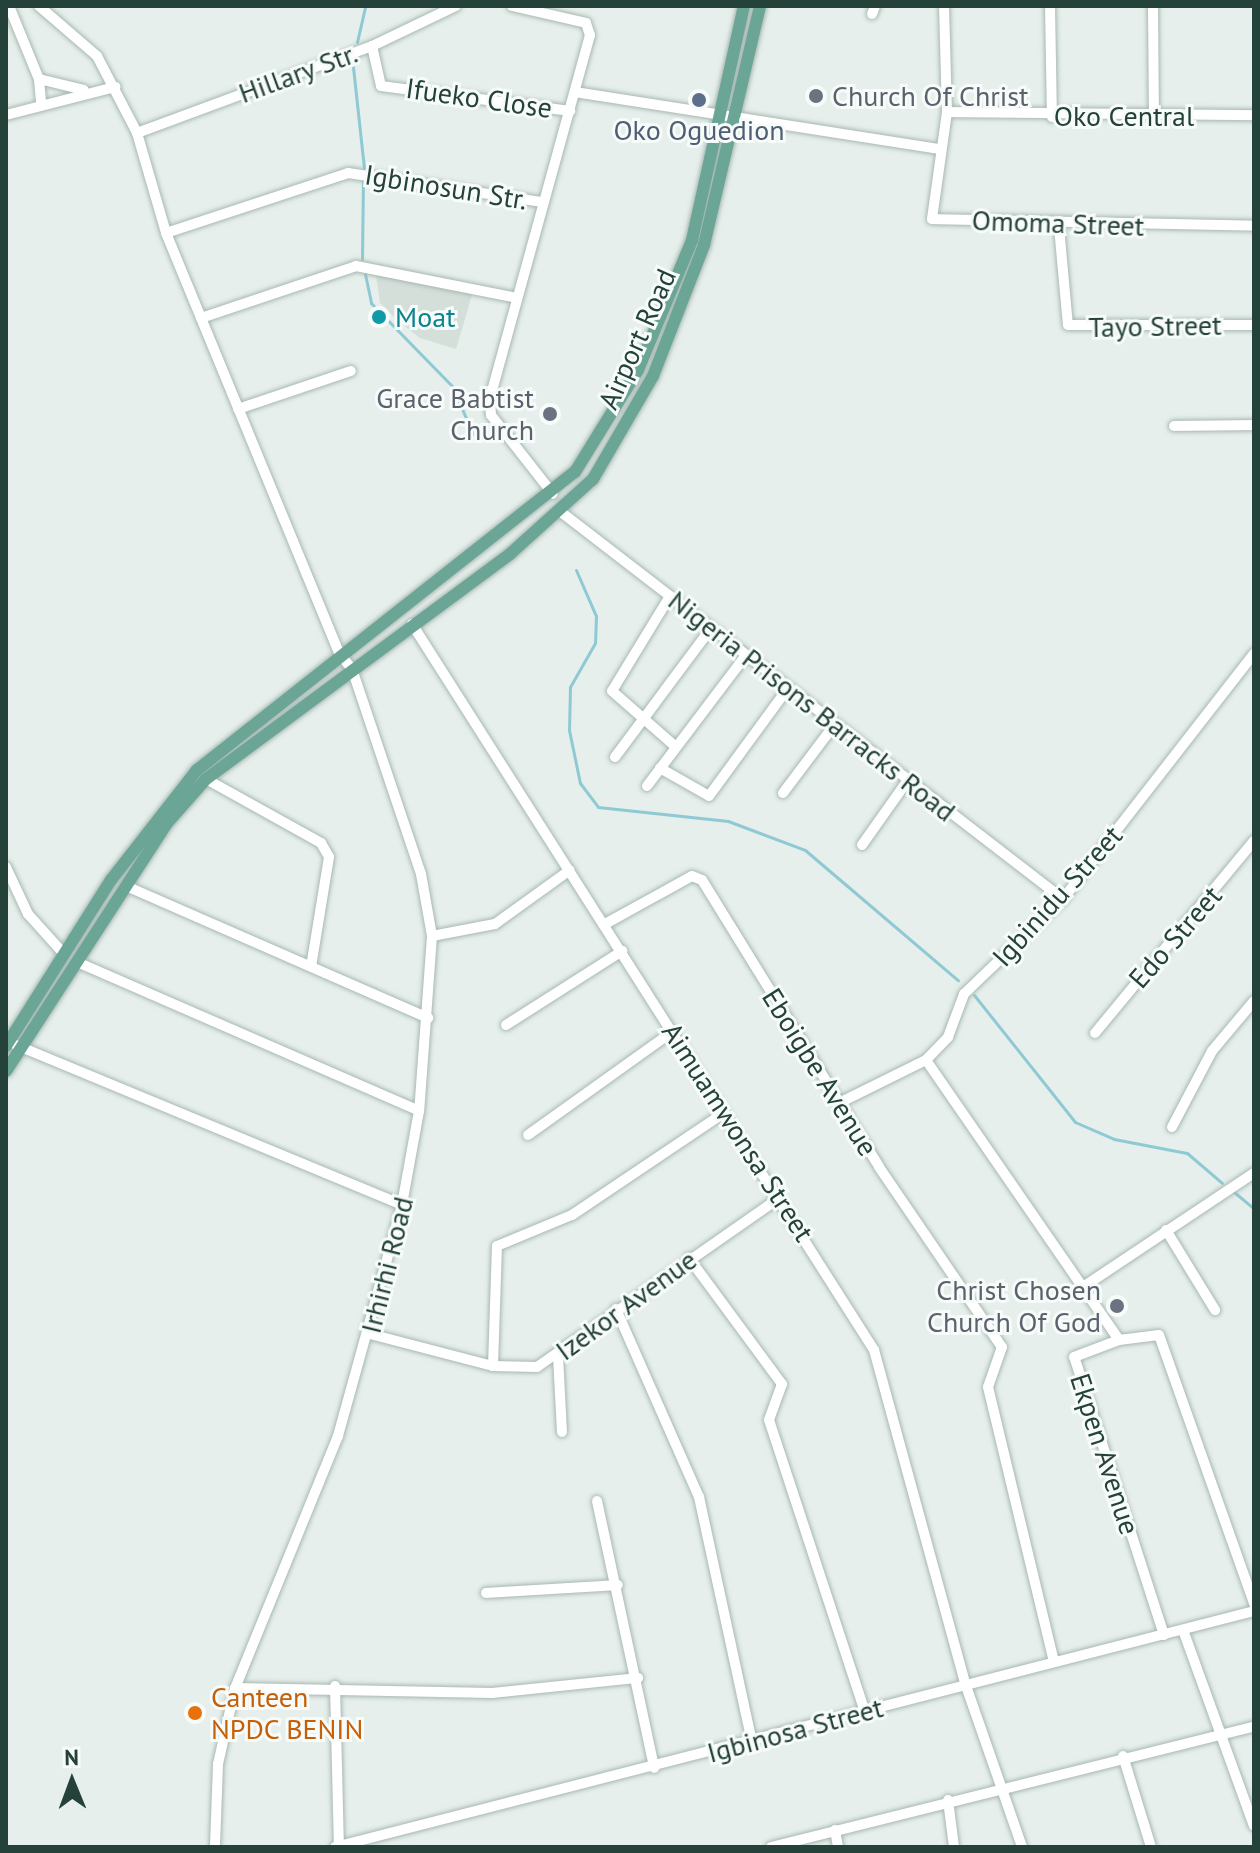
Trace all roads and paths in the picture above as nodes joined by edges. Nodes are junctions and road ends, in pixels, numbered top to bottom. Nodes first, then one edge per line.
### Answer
1 (39, 6) edge
2 (424, 6) edge
3 (456, 6) edge
4 (512, 6) edge
5 (744, 6) edge
6 (760, 6) edge
7 (944, 6) edge
8 (1050, 6) edge
9 (1153, 6) edge
10 (8, 8) edge
11 (423, 22) junction
12 (372, 46) junction
13 (39, 79) junction
14 (115, 87) junction
15 (85, 90) junction
16 (575, 92) junction
17 (41, 102) junction
18 (570, 111) junction
19 (947, 112) junction
20 (6, 115) edge
21 (723, 115) junction
22 (1254, 115) edge
23 (739, 116) junction
24 (1052, 117) junction
25 (1154, 117) junction
26 (137, 133) junction
27 (937, 149) junction
28 (543, 202) junction
29 (1254, 226) edge
30 (1059, 227) junction
31 (166, 233) junction
32 (517, 298) junction
33 (201, 318) junction
34 (1254, 325) edge
35 (351, 371) dead end
36 (238, 409) junction
37 (1254, 425) edge
38 (1174, 426) dead end
39 (553, 494) junction
40 (561, 512) junction
41 (670, 596) junction
42 (412, 624) junction
43 (711, 628) junction
44 (339, 653) junction
45 (1254, 654) edge
46 (746, 655) junction
47 (352, 669) junction
48 (788, 688) junction
49 (642, 720) junction
50 (835, 724) junction
51 (676, 747) junction
52 (615, 757) dead end
53 (660, 768) junction
54 (206, 779) junction
55 (908, 780) junction
56 (647, 786) dead end
57 (783, 793) dead end
58 (1254, 841) edge
59 (862, 845) dead end
60 (1241, 859) junction
61 (6, 867) edge
62 (1254, 867) edge
63 (570, 870) junction
64 (126, 886) junction
65 (1063, 899) junction
66 (605, 924) junction
67 (432, 936) junction
68 (622, 951) junction
69 (64, 954) junction
70 (77, 962) junction
71 (311, 967) junction
72 (1254, 1001) edge
73 (428, 1018) junction
74 (506, 1025) dead end
75 (673, 1031) junction
76 (1095, 1033) dead end
77 (12, 1045) edge
78 (926, 1060) junction
79 (6, 1071) edge
80 (839, 1103) junction
81 (419, 1111) junction
82 (724, 1113) junction
83 (1172, 1127) dead end
84 (528, 1135) dead end
85 (1254, 1173) edge
86 (776, 1200) junction
87 (402, 1205) junction
88 (1166, 1230) junction
89 (689, 1258) junction
90 (1086, 1285) junction
91 (616, 1309) junction
92 (1215, 1310) dead end
93 (370, 1334) junction
94 (1119, 1340) junction
95 (558, 1356) junction
96 (493, 1366) junction
97 (562, 1432) dead end
98 (597, 1501) dead end
99 (618, 1585) junction
100 (486, 1593) dead end
101 (1254, 1604) edge
102 (1254, 1611) edge
103 (1183, 1630) junction
104 (1164, 1635) junction
105 (1054, 1661) junction
106 (638, 1678) junction
107 (965, 1683) junction
108 (335, 1686) junction
109 (235, 1688) junction
110 (865, 1712) junction
111 (1254, 1727) edge
112 (1220, 1734) junction
113 (752, 1743) junction
114 (1123, 1756) junction
115 (654, 1768) junction
116 (999, 1786) junction
117 (948, 1800) junction
118 (1254, 1826) edge
119 (835, 1830) junction
120 (337, 1846) edge
121 (215, 1847) edge
122 (771, 1847) edge
123 (838, 1847) edge
124 (954, 1847) edge
125 (1022, 1847) edge
126 (1151, 1847) edge

1 - 14 street
2 - 11 street
3 - 11 street, Hillary Str.
4 - 16 street
5 - 21 main road, Airport Road
6 - 23 main road, Airport Road
7 - 19 street
8 - 24 street
9 - 25 street
10 - 13 street
11 - 12 street, Hillary Str.
12 - 18 street, Ifueko Close
12 - 26 street, Hillary Str.
13 - 15 street
13 - 17 street
14 - 15 street
14 - 26 street
15 - 17 street
16 - 18 street
16 - 21 street
17 - 20 street
18 - 28 street
19 - 24 street, Oko Central
19 - 27 street
21 - 23 street
21 - 39 main road, Airport Road
22 - 25 street, Oko Central
23 - 27 street
23 - 40 main road, Airport Road
24 - 25 street, Oko Central
26 - 31 street
27 - 30 street, Omoma Street
28 - 31 street, Igbinosun Str.
28 - 32 street
29 - 30 street, Omoma Street
30 - 34 street, Tayo Street
31 - 33 street
32 - 33 street
32 - 39 street
33 - 36 street
35 - 36 street
36 - 44 street
37 - 38 street
39 - 44 main road, Airport Road
40 - 41 street, Nigeria Prisons Barracks Road
40 - 42 main road, Airport Road
41 - 43 street, Nigeria Prisons Barracks Road
41 - 49 street
42 - 47 main road, Airport Road
42 - 63 street, Aimuamwonsa Street
43 - 46 street, Nigeria Prisons Barracks Road
43 - 49 street
44 - 47 street
44 - 69 main road, Airport Road
45 - 65 street, Igbinidu Street
46 - 48 street, Nigeria Prisons Barracks Road
46 - 51 street
47 - 54 main road, Airport Road
47 - 67 street, Irhirhi Road
48 - 50 street, Nigeria Prisons Barracks Road
48 - 53 street
49 - 51 street
49 - 52 street
50 - 55 street, Nigeria Prisons Barracks Road
50 - 57 street
51 - 53 street
53 - 56 street
54 - 64 main road, Airport Road
54 - 71 street
55 - 59 street
55 - 65 street, Nigeria Prisons Barracks Road
58 - 60 street, Edo Street
60 - 62 street
60 - 76 street, Edo Street
61 - 69 street
63 - 66 street, Aimuamwonsa Street
63 - 67 street
64 - 70 main road, Airport Road
64 - 71 street
65 - 78 street, Igbinidu Street
66 - 68 street, Aimuamwonsa Street
66 - 80 street, Eboigbe Avenue
67 - 73 street, Irhirhi Road
68 - 74 street
68 - 75 street, Aimuamwonsa Street
69 - 77 main road, Airport Road
70 - 77 main road, Airport Road
70 - 81 street
71 - 73 street
72 - 83 street
73 - 81 street, Irhirhi Road
75 - 82 street, Aimuamwonsa Street
75 - 84 street
77 - 79 main road
77 - 87 street
78 - 80 street, Igbinidu Street
78 - 90 street
80 - 105 street, Eboigbe Avenue
81 - 87 street, Irhirhi Road
82 - 86 street, Aimuamwonsa Street
82 - 96 street
85 - 88 street
86 - 89 street, Izekor Avenue
86 - 107 street, Aimuamwonsa Street
87 - 93 street, Irhirhi Road
88 - 90 street
88 - 92 street
89 - 91 street, Izekor Avenue
89 - 110 street
90 - 94 street
91 - 95 street, Izekor Avenue
91 - 113 street
93 - 96 street, Izekor Avenue
93 - 109 street, Irhirhi Road
94 - 101 street, Ekpen Avenue
94 - 104 street, Ekpen Avenue
95 - 96 street, Izekor Avenue
95 - 97 street
98 - 99 street
99 - 100 street
99 - 106 street
102 - 103 street, Igbinosa Street
103 - 104 street, Igbinosa Street
103 - 112 street
104 - 105 street, Igbinosa Street
105 - 107 street, Igbinosa Street
106 - 108 street
106 - 115 street
107 - 110 street, Igbinosa Street
107 - 116 street, Aimuamwonsa Street
108 - 109 street
108 - 120 street
109 - 121 street, Irhirhi Road
110 - 113 street, Igbinosa Street
111 - 112 street
112 - 114 street
112 - 118 street
113 - 115 street, Igbinosa Street
114 - 116 street
114 - 126 street
115 - 120 street, Igbinosa Street
116 - 117 street
116 - 125 street, Aimuamwonsa Street
117 - 119 street
117 - 124 street
119 - 122 street
119 - 123 street

